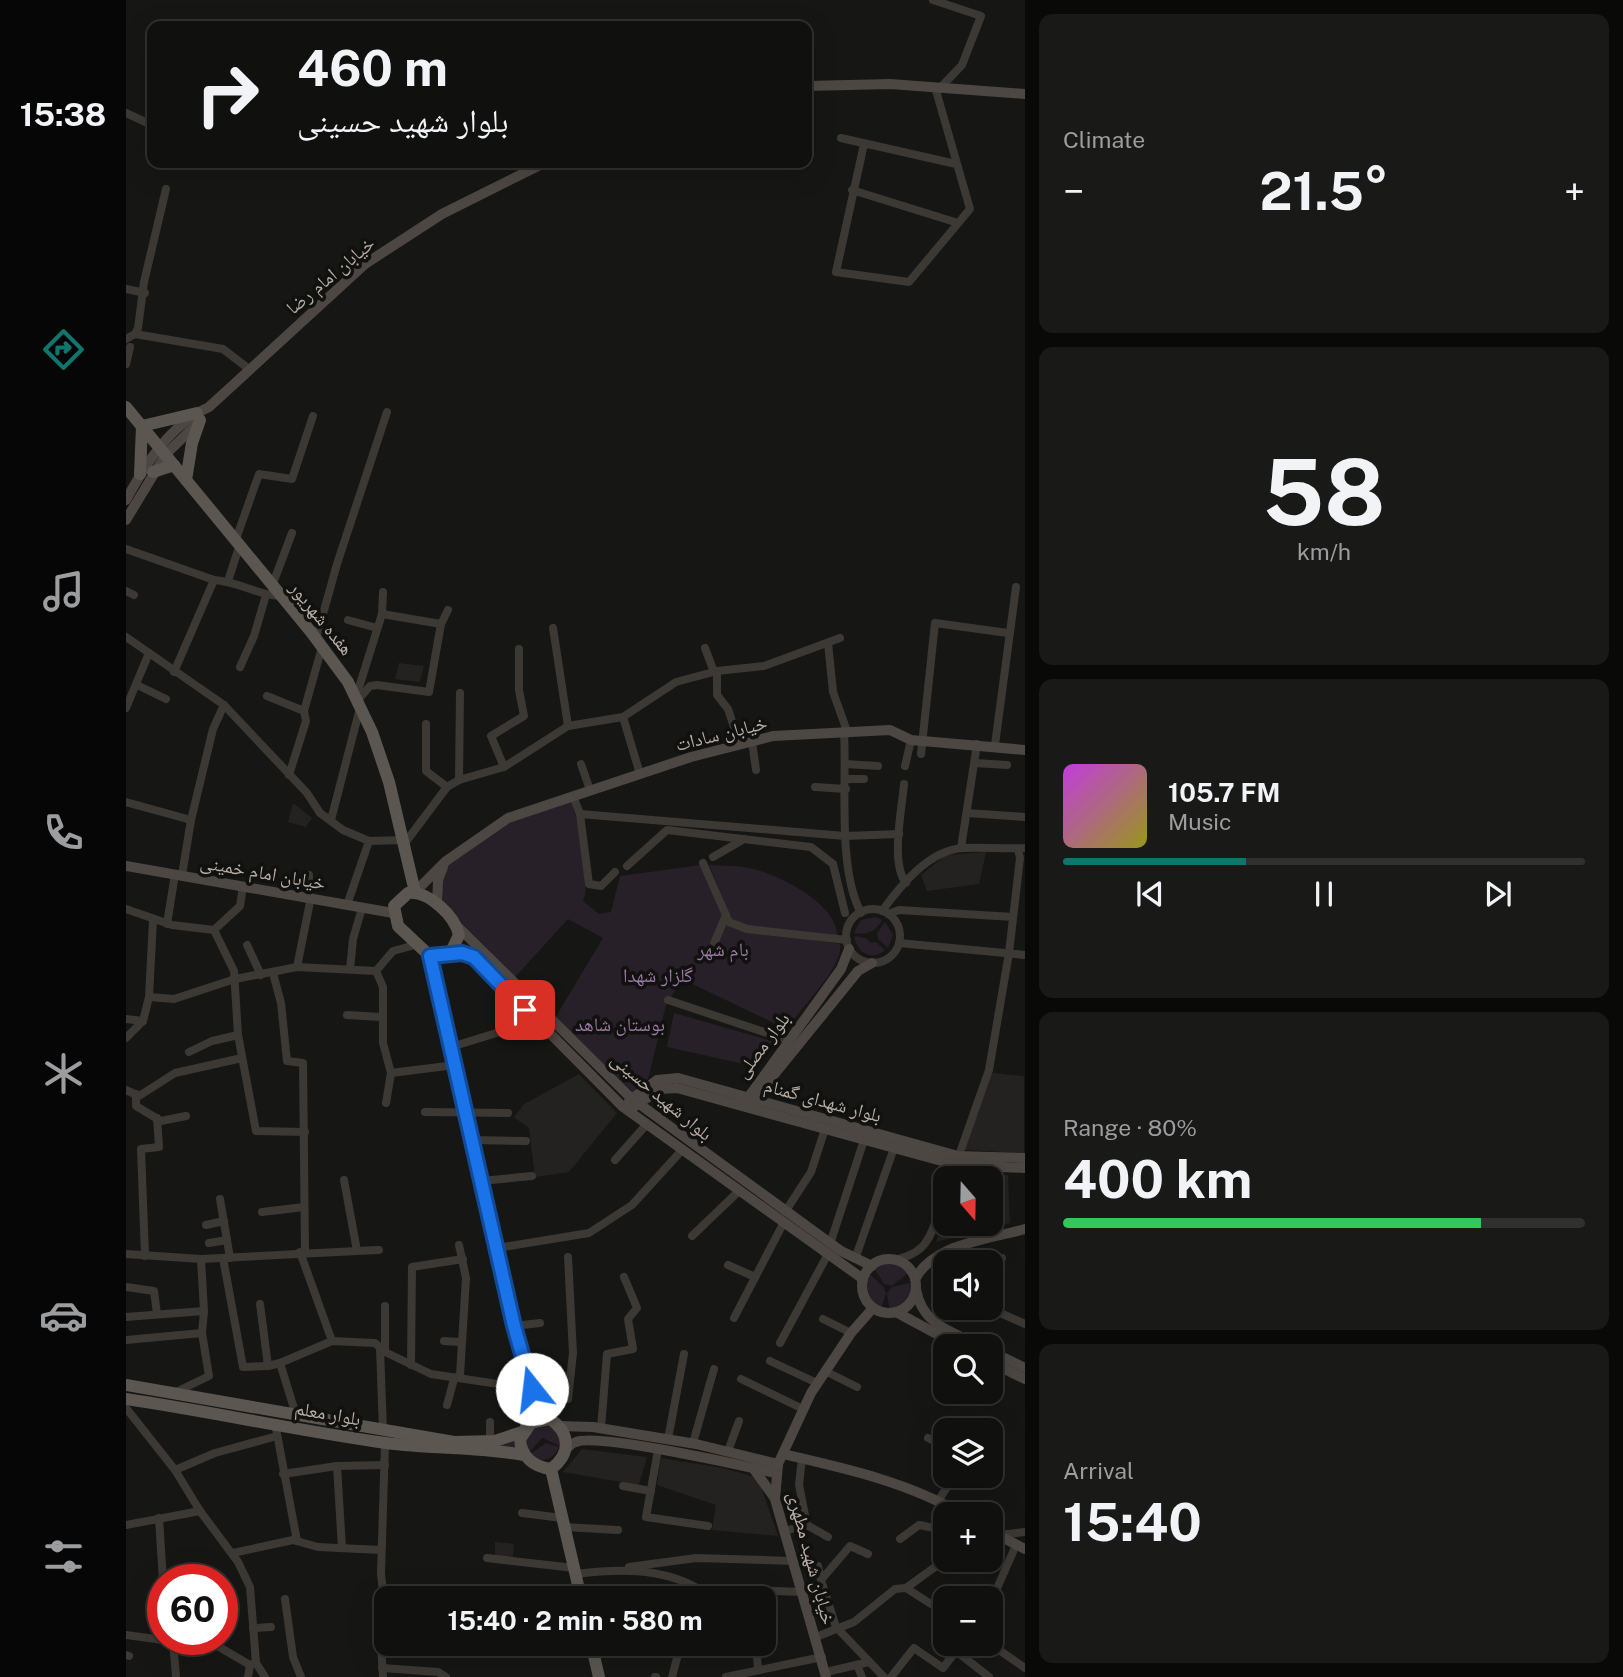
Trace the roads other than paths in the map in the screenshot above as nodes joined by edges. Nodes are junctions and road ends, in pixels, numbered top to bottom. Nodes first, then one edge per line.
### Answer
1 (933, 0) edge
2 (812, 86) edge
3 (938, 88) junction
4 (1024, 94) edge
5 (126, 113) edge
6 (147, 122) edge
7 (841, 138) dead end
8 (864, 144) junction
9 (956, 164) junction
10 (534, 168) edge
11 (166, 189) dead end
12 (852, 190) junction
13 (958, 223) junction
14 (126, 289) edge
15 (145, 292) junction
16 (135, 334) junction
17 (128, 343) edge
18 (126, 364) edge
19 (248, 369) junction
20 (126, 407) edge
21 (387, 412) dead end
22 (199, 416) junction
23 (313, 416) dead end
24 (142, 426) junction
25 (167, 455) junction
26 (147, 472) junction
27 (186, 480) junction
28 (126, 500) edge
29 (126, 520) edge
30 (292, 533) dead end
31 (238, 542) junction
32 (126, 549) edge
33 (214, 580) junction
34 (229, 581) junction
35 (1016, 587) dead end
36 (272, 592) junction
37 (383, 592) dead end
38 (448, 610) dead end
39 (382, 614) junction
40 (348, 620) dead end
41 (441, 624) junction
42 (377, 628) junction
43 (553, 628) dead end
44 (1008, 633) junction
45 (126, 637) edge
46 (841, 638) dead end
47 (319, 643) junction
48 (828, 643) junction
49 (705, 648) dead end
50 (519, 649) dead end
51 (149, 653) junction
52 (240, 667) dead end
53 (174, 672) junction
54 (716, 672) junction
55 (137, 685) junction
56 (460, 693) dead end
57 (267, 695) dead end
58 (166, 699) dead end
59 (358, 701) junction
60 (224, 705) junction
61 (126, 706) edge
62 (304, 711) junction
63 (623, 717) junction
64 (426, 724) dead end
65 (568, 726) junction
66 (845, 731) junction
67 (911, 740) junction
68 (923, 741) junction
69 (746, 743) junction
70 (977, 744) junction
71 (995, 745) junction
72 (1024, 750) edge
73 (921, 754) dead end
74 (975, 763) junction
75 (581, 764) dead end
76 (846, 764) junction
77 (1007, 765) dead end
78 (878, 766) dead end
79 (905, 766) dead end
80 (504, 767) junction
81 (756, 770) dead end
82 (640, 774) junction
83 (289, 775) junction
84 (847, 779) junction
85 (864, 779) dead end
86 (459, 780) junction
87 (904, 784) dead end
88 (447, 787) junction
89 (815, 787) dead end
90 (846, 789) junction
91 (590, 790) junction
92 (573, 796) junction
93 (126, 802) edge
94 (967, 813) junction
95 (580, 814) junction
96 (1024, 817) edge
97 (191, 820) junction
98 (331, 821) junction
99 (899, 834) junction
100 (845, 836) junction
101 (744, 839) junction
102 (369, 841) junction
103 (404, 842) junction
104 (961, 848) junction
105 (1021, 848) edge
106 (713, 857) dead end
107 (1022, 858) edge
108 (446, 861) junction
109 (703, 863) dead end
110 (126, 866) edge
111 (627, 866) dead end
112 (615, 872) dead end
113 (309, 874) dead end
114 (178, 875) junction
115 (906, 883) junction
116 (243, 886) junction
117 (415, 891) junction
118 (309, 897) junction
119 (347, 905) junction
120 (437, 905) junction
121 (362, 908) junction
122 (126, 909) edge
123 (393, 913) junction
124 (845, 913) dead end
125 (861, 913) junction
126 (885, 913) junction
127 (726, 915) junction
128 (1013, 917) junction
129 (153, 920) junction
130 (454, 923) junction
131 (167, 924) junction
132 (214, 930) junction
133 (900, 943) junction
134 (848, 944) junction
135 (247, 945) dead end
136 (415, 945) junction
137 (713, 946) dead end
138 (482, 948) junction
139 (1009, 953) junction
140 (450, 954) junction
141 (1024, 955) edge
142 (430, 956) junction
143 (474, 957) junction
144 (872, 963) junction
145 (297, 967) junction
146 (350, 969) junction
147 (376, 971) junction
148 (273, 973) junction
149 (261, 975) junction
150 (234, 979) junction
151 (149, 997) junction
152 (668, 1000) dead end
153 (347, 1015) dead end
154 (382, 1017) junction
155 (126, 1019) edge
156 (143, 1021) junction
157 (509, 1029) dead end
158 (239, 1035) junction
159 (126, 1038) edge
160 (788, 1040) junction
161 (451, 1047) junction
162 (189, 1052) dead end
163 (242, 1058) junction
164 (455, 1065) junction
165 (391, 1073) junction
166 (126, 1090) edge
167 (136, 1094) junction
168 (749, 1101) junction
169 (386, 1103) dead end
170 (631, 1105) junction
171 (466, 1111) junction
172 (425, 1112) dead end
173 (508, 1113) dead end
174 (187, 1116) dead end
175 (157, 1118) junction
176 (647, 1124) junction
177 (825, 1129) junction
178 (305, 1132) junction
179 (472, 1140) junction
180 (864, 1140) junction
181 (526, 1141) dead end
182 (894, 1148) junction
183 (683, 1149) junction
184 (1024, 1158) edge
185 (615, 1160) dead end
186 (957, 1160) junction
187 (955, 1166) edge
188 (1024, 1168) edge
189 (532, 1177) dead end
190 (344, 1180) dead end
191 (481, 1181) junction
192 (740, 1190) junction
193 (220, 1199) dead end
194 (304, 1207) junction
195 (262, 1212) dead end
196 (785, 1217) junction
197 (224, 1221) junction
198 (206, 1225) dead end
199 (933, 1226) edge
200 (1024, 1229) edge
201 (692, 1236) dead end
202 (227, 1241) junction
203 (209, 1243) dead end
204 (459, 1245) dead end
205 (497, 1248) junction
206 (829, 1249) junction
207 (379, 1250) dead end
208 (357, 1251) junction
209 (303, 1252) junction
210 (126, 1254) edge
211 (145, 1256) junction
212 (568, 1257) dead end
213 (227, 1258) junction
214 (201, 1259) junction
215 (463, 1259) junction
216 (849, 1260) junction
217 (892, 1260) junction
218 (728, 1265) dead end
219 (872, 1266) junction
220 (624, 1277) dead end
221 (755, 1277) junction
222 (863, 1279) junction
223 (915, 1284) junction
224 (126, 1287) edge
225 (260, 1304) dead end
226 (385, 1306) dead end
227 (873, 1308) junction
228 (204, 1311) junction
229 (896, 1312) junction
230 (157, 1314) junction
231 (1003, 1314) edge
232 (126, 1317) edge
233 (734, 1318) dead end
234 (823, 1319) dead end
235 (540, 1323) dead end
236 (1024, 1324) edge
237 (514, 1326) junction
238 (201, 1333) junction
239 (851, 1333) junction
240 (937, 1334) edge
241 (958, 1334) edge
242 (126, 1340) edge
243 (332, 1341) junction
244 (443, 1341) dead end
245 (460, 1342) junction
246 (780, 1343) dead end
247 (382, 1350) junction
248 (684, 1354) dead end
249 (1003, 1358) edge
250 (770, 1361) dead end
251 (280, 1363) junction
252 (411, 1365) junction
253 (268, 1366) junction
254 (714, 1368) dead end
255 (1003, 1368) edge
256 (1024, 1368) edge
257 (825, 1371) junction
258 (454, 1379) junction
259 (741, 1379) dead end
260 (1024, 1379) edge
261 (817, 1383) junction
262 (126, 1385) edge
263 (857, 1387) dead end
264 (174, 1394) junction
265 (535, 1394) junction
266 (126, 1399) edge
267 (447, 1405) dead end
268 (126, 1408) edge
269 (803, 1409) junction
270 (296, 1415) junction
271 (739, 1421) dead end
272 (490, 1422) dead end
273 (555, 1422) junction
274 (601, 1428) junction
275 (276, 1430) junction
276 (524, 1430) junction
277 (384, 1437) junction
278 (928, 1438) dead end
279 (668, 1439) junction
280 (933, 1440) edge
281 (490, 1441) junction
282 (567, 1448) junction
283 (692, 1449) junction
284 (658, 1450) junction
285 (728, 1451) junction
286 (524, 1455) junction
287 (802, 1458) junction
288 (779, 1464) junction
289 (385, 1465) junction
290 (337, 1466) junction
291 (753, 1468) junction
292 (551, 1469) junction
293 (175, 1470) junction
294 (283, 1474) junction
295 (623, 1486) dead end
296 (946, 1488) edge
297 (650, 1491) junction
298 (775, 1499) junction
299 (938, 1501) joint
300 (200, 1511) junction
301 (522, 1513) dead end
302 (159, 1518) junction
303 (564, 1522) junction
304 (126, 1525) edge
305 (807, 1525) junction
306 (708, 1526) dead end
307 (933, 1528) edge
308 (618, 1530) dead end
309 (785, 1531) junction
310 (1024, 1532) edge
311 (1003, 1533) edge
312 (828, 1537) dead end
313 (1003, 1538) edge
314 (900, 1539) dead end
315 (297, 1541) junction
316 (1020, 1547) edge
317 (342, 1548) junction
318 (381, 1550) junction
319 (233, 1553) junction
320 (868, 1554) dead end
321 (487, 1558) dead end
322 (793, 1561) junction
323 (162, 1564) edge
324 (818, 1566) dead end
325 (619, 1568) junction
326 (933, 1568) edge
327 (575, 1571) junction
328 (821, 1580) junction
329 (578, 1586) edge
330 (694, 1586) edge
331 (999, 1586) edge
332 (906, 1588) junction
333 (776, 1591) edge
334 (803, 1592) junction
335 (285, 1599) dead end
336 (933, 1605) edge
337 (271, 1627) dead end
338 (836, 1627) junction
339 (253, 1628) junction
340 (126, 1635) edge
341 (816, 1637) junction
342 (147, 1638) edge
343 (1003, 1653) edge
344 (171, 1655) edge
345 (235, 1655) edge
346 (594, 1656) edge
347 (678, 1656) edge
348 (757, 1656) edge
349 (949, 1656) edge
350 (964, 1656) edge
351 (822, 1657) junction
352 (869, 1662) junction
353 (253, 1664) junction
354 (857, 1665) junction
355 (1024, 1668) edge
356 (758, 1670) junction
357 (382, 1673) edge
358 (826, 1675) edge
359 (176, 1677) edge
360 (248, 1677) edge
361 (265, 1677) edge
362 (301, 1677) edge
363 (446, 1677) edge
364 (599, 1677) edge
365 (672, 1677) edge
366 (726, 1677) edge
367 (862, 1677) edge
368 (884, 1677) edge
369 (891, 1677) edge
370 (989, 1677) edge

1 - 3 street
2 - 3 street
3 - 4 street
3 - 9 street
5 - 6 street
7 - 8 street
8 - 9 street
8 - 12 street
9 - 13 street
10 - 19 street, خیابان امام رضا
11 - 15 street
12 - 13 street
12 - 13 street
14 - 15 street
15 - 16 street
16 - 17 street
16 - 19 street
17 - 18 street
19 - 22 street, خیابان امام رضا
20 - 24 main road, هفده شهریور
21 - 47 street
22 - 24 main road
22 - 25 street, خیابان امام رضا
22 - 27 main road
23 - 31 street
24 - 25 main road, هفده شهریور
24 - 26 main road
25 - 26 main road
25 - 26 street, خیابان امام رضا
25 - 27 main road, هفده شهریور
26 - 28 street
26 - 29 street
27 - 31 main road, هفده شهریور
30 - 36 street
31 - 34 street
31 - 36 main road, هفده شهریور
32 - 33 street
33 - 34 street
33 - 53 street
34 - 36 street
35 - 44 street
36 - 47 main road, هفده شهریور
36 - 52 street
37 - 39 street
38 - 41 street
39 - 41 street
39 - 42 street
40 - 42 street
41 - 59 street
42 - 59 street
43 - 65 street
44 - 68 street
44 - 71 street
45 - 51 street
46 - 48 street
47 - 59 main road, هفده شهریور
47 - 62 street
48 - 54 street
48 - 66 street
49 - 54 street
50 - 80 street
51 - 53 street
51 - 55 street
53 - 60 street
54 - 63 street
54 - 69 street
55 - 58 street
55 - 61 street
56 - 86 street
57 - 62 street
59 - 98 street
59 - 103 main road, هفده شهریور
60 - 83 street
60 - 97 street
62 - 83 street
63 - 65 street
63 - 82 street
64 - 88 street
65 - 80 street
66 - 67 street, خیابان سادات
66 - 69 street, خیابان سادات
66 - 76 street
67 - 68 street, خیابان سادات
67 - 79 street
68 - 70 street, خیابان سادات
68 - 73 street
69 - 81 street
69 - 82 street, خیابان سادات
70 - 71 street, خیابان سادات
70 - 74 street
71 - 72 street, خیابان سادات
74 - 77 street
74 - 94 street
75 - 91 street
76 - 78 street
76 - 84 street
80 - 86 street
82 - 91 street, خیابان سادات
83 - 98 street
84 - 85 street
84 - 90 street
86 - 88 street
87 - 99 street
88 - 103 street
89 - 90 street
90 - 100 street
91 - 92 street, خیابان سادات
92 - 95 street
92 - 108 street, خیابان سادات
93 - 97 street
94 - 96 street
94 - 104 street
95 - 100 street
95 - 112 street
97 - 114 street
98 - 102 street
99 - 100 street
99 - 115 street
100 - 125 street
101 - 106 street
101 - 111 street
101 - 124 street
102 - 103 street
102 - 119 street
103 - 117 main road, هفده شهریور
104 - 105 street
104 - 115 street
105 - 107 street
107 - 128 street
108 - 117 street, خیابان سادات
108 - 120 street
109 - 127 street
110 - 114 street, خیابان امام خمینی
113 - 118 street
114 - 116 street, خیابان امام خمینی
114 - 131 street
115 - 126 street
116 - 118 street, خیابان امام خمینی
116 - 132 street
117 - 120 main road
117 - 123 main road
118 - 119 street, خیابان امام خمینی
118 - 145 street
119 - 121 street, خیابان امام خمینی
120 - 130 main road
121 - 123 street, خیابان امام خمینی
121 - 146 street
122 - 129 street
123 - 136 main road
125 - 126 street
125 - 134 street
126 - 128 street
126 - 133 street
127 - 134 street
127 - 137 street
128 - 139 street
129 - 131 street
129 - 151 street
130 - 138 street, بلوار شهید حسینی
130 - 140 main road
131 - 132 street
132 - 150 street
133 - 139 street
133 - 144 street
134 - 144 street
134 - 160 street, بلوار مصلی
135 - 149 street
136 - 142 main road
136 - 147 street
138 - 143 street
138 - 170 street, بلوار شهید حسینی
139 - 141 street
139 - 186 street
140 - 142 main road
140 - 143 street
142 - 161 main road
143 - 170 street, بلوار شهید حسینی
144 - 168 street, بلوار مصلی
145 - 146 street
145 - 148 street
146 - 147 street
147 - 154 street
148 - 149 street
148 - 178 street
149 - 150 street
150 - 151 street
150 - 158 street
151 - 156 street
152 - 160 street
153 - 154 street
154 - 165 street
155 - 156 street
156 - 159 street
157 - 161 street
158 - 162 street
158 - 163 street
160 - 168 street, بلوار مصلی
161 - 164 main road
163 - 167 street
163 - 178 street
164 - 165 street
164 - 171 main road
165 - 169 street
166 - 167 street
167 - 175 street
168 - 170 street, بلوار شهدای گمنام
168 - 177 street, بلوار شهدای گمنام
168 - 186 street, بلوار شهدای گمنام
170 - 176 street, بلوار شهید حسینی
170 - 196 street, بلوار شهید حسینی
171 - 172 street
171 - 173 street
171 - 179 main road
174 - 175 street
175 - 211 street
176 - 183 street, بلوار شهید حسینی
176 - 185 street
177 - 180 street, بلوار شهدای گمنام
177 - 196 street
178 - 194 street
179 - 181 street
179 - 191 main road
180 - 182 street, بلوار شهدای گمنام
180 - 206 street
182 - 186 street, بلوار شهدای گمنام
182 - 216 street
183 - 192 street, بلوار شهید حسینی
183 - 205 street
184 - 186 street, بلوار شهدای گمنام
186 - 187 street
186 - 188 street, بلوار شهدای گمنام
189 - 191 street
190 - 208 street
191 - 205 main road
192 - 196 street, بلوار شهید حسینی
192 - 201 street
193 - 197 street
194 - 195 street
194 - 209 street
196 - 206 street, بلوار شهید حسینی
196 - 221 street
197 - 198 street
197 - 202 street
199 - 217 street
200 - 223 street
202 - 203 street
202 - 213 street
204 - 215 street
205 - 237 main road
206 - 216 street, بلوار شهید حسینی
206 - 246 street
207 - 208 street
208 - 209 street
209 - 213 street
209 - 243 street
210 - 211 street
211 - 214 street
212 - 265 street
213 - 214 street
213 - 253 street
214 - 228 street
215 - 245 street
215 - 252 street
216 - 219 street, بلوار شهید حسینی
216 - 222 street, بلوار شهید حسینی
217 - 219 street
217 - 223 street
218 - 221 street
219 - 222 street
220 - 274 street
221 - 233 street
222 - 227 street
223 - 229 street
223 - 241 street
224 - 230 street
225 - 253 street
226 - 247 street
227 - 229 street
227 - 239 street, خیابان شهید مطهری
228 - 230 street
228 - 238 street
229 - 240 street
230 - 232 street
231 - 236 street
234 - 239 street
235 - 237 street
237 - 265 main road
238 - 242 street
238 - 264 street
239 - 257 street, خیابان شهید مطهری
243 - 247 street
243 - 251 street
244 - 245 street
245 - 258 street
247 - 252 street
247 - 277 street
248 - 279 street
249 - 256 street
250 - 261 street
251 - 253 street
251 - 270 street
252 - 258 street
254 - 283 street
255 - 260 street
257 - 261 street, خیابان شهید مطهری
257 - 263 street
258 - 265 street
258 - 267 street
259 - 269 street
261 - 269 street, خیابان شهید مطهری
262 - 264 main road, بلوار معلم
264 - 270 main road, بلوار معلم
265 - 273 main road
265 - 276 main road
266 - 275 main road, بلوار معلم
268 - 293 street
269 - 288 street, خیابان شهید مطهری
270 - 277 main road, بلوار معلم
271 - 285 street
272 - 281 street
273 - 274 street
273 - 276 main road
273 - 282 main road
274 - 279 street
275 - 277 main road, بلوار معلم
275 - 293 street
275 - 294 street
276 - 281 main road, بلوار معلم
276 - 286 main road
277 - 281 main road, بلوار معلم
277 - 286 main road, بلوار معلم
277 - 289 street
278 - 280 street
279 - 283 street
282 - 284 street
282 - 292 main road
283 - 284 street
283 - 285 street
283 - 291 street
284 - 297 street
285 - 288 street
286 - 292 main road
287 - 288 street
287 - 299 street
287 - 305 street
288 - 291 street
288 - 298 street, خیابان شهید مطهری
289 - 290 street
289 - 318 street
290 - 294 street
290 - 317 street
291 - 298 street
292 - 303 main road
293 - 300 street
294 - 315 street
295 - 297 street
296 - 299 street
297 - 306 street
298 - 309 street, خیابان شهید مطهری
300 - 302 street
300 - 319 street
301 - 303 street
302 - 304 street
302 - 323 street
303 - 308 street
303 - 327 main road
305 - 309 street
305 - 312 street
307 - 314 street
309 - 322 street, خیابان شهید مطهری
310 - 311 street
313 - 316 street
315 - 317 street
315 - 319 street
316 - 331 street
317 - 318 street
318 - 357 street
319 - 339 street
320 - 328 street
321 - 327 street
322 - 325 street
322 - 334 street, خیابان شهید مطهری
324 - 328 street
325 - 327 street
325 - 330 street
326 - 332 street
327 - 329 main road
328 - 338 street
332 - 336 street
332 - 338 street
333 - 334 street
334 - 341 street, خیابان شهید مطهری
335 - 362 street
337 - 339 street
338 - 341 street
338 - 352 street
339 - 353 street
340 - 342 street
341 - 351 street, خیابان شهید مطهری
343 - 355 street
344 - 359 street
345 - 353 street
346 - 364 main road
347 - 365 street
348 - 356 street
349 - 369 street
350 - 370 street
351 - 356 street
351 - 358 street, خیابان شهید مطهری
352 - 354 street
352 - 368 street
353 - 360 street
353 - 361 street
354 - 358 street
354 - 367 street
356 - 366 street
357 - 363 street

